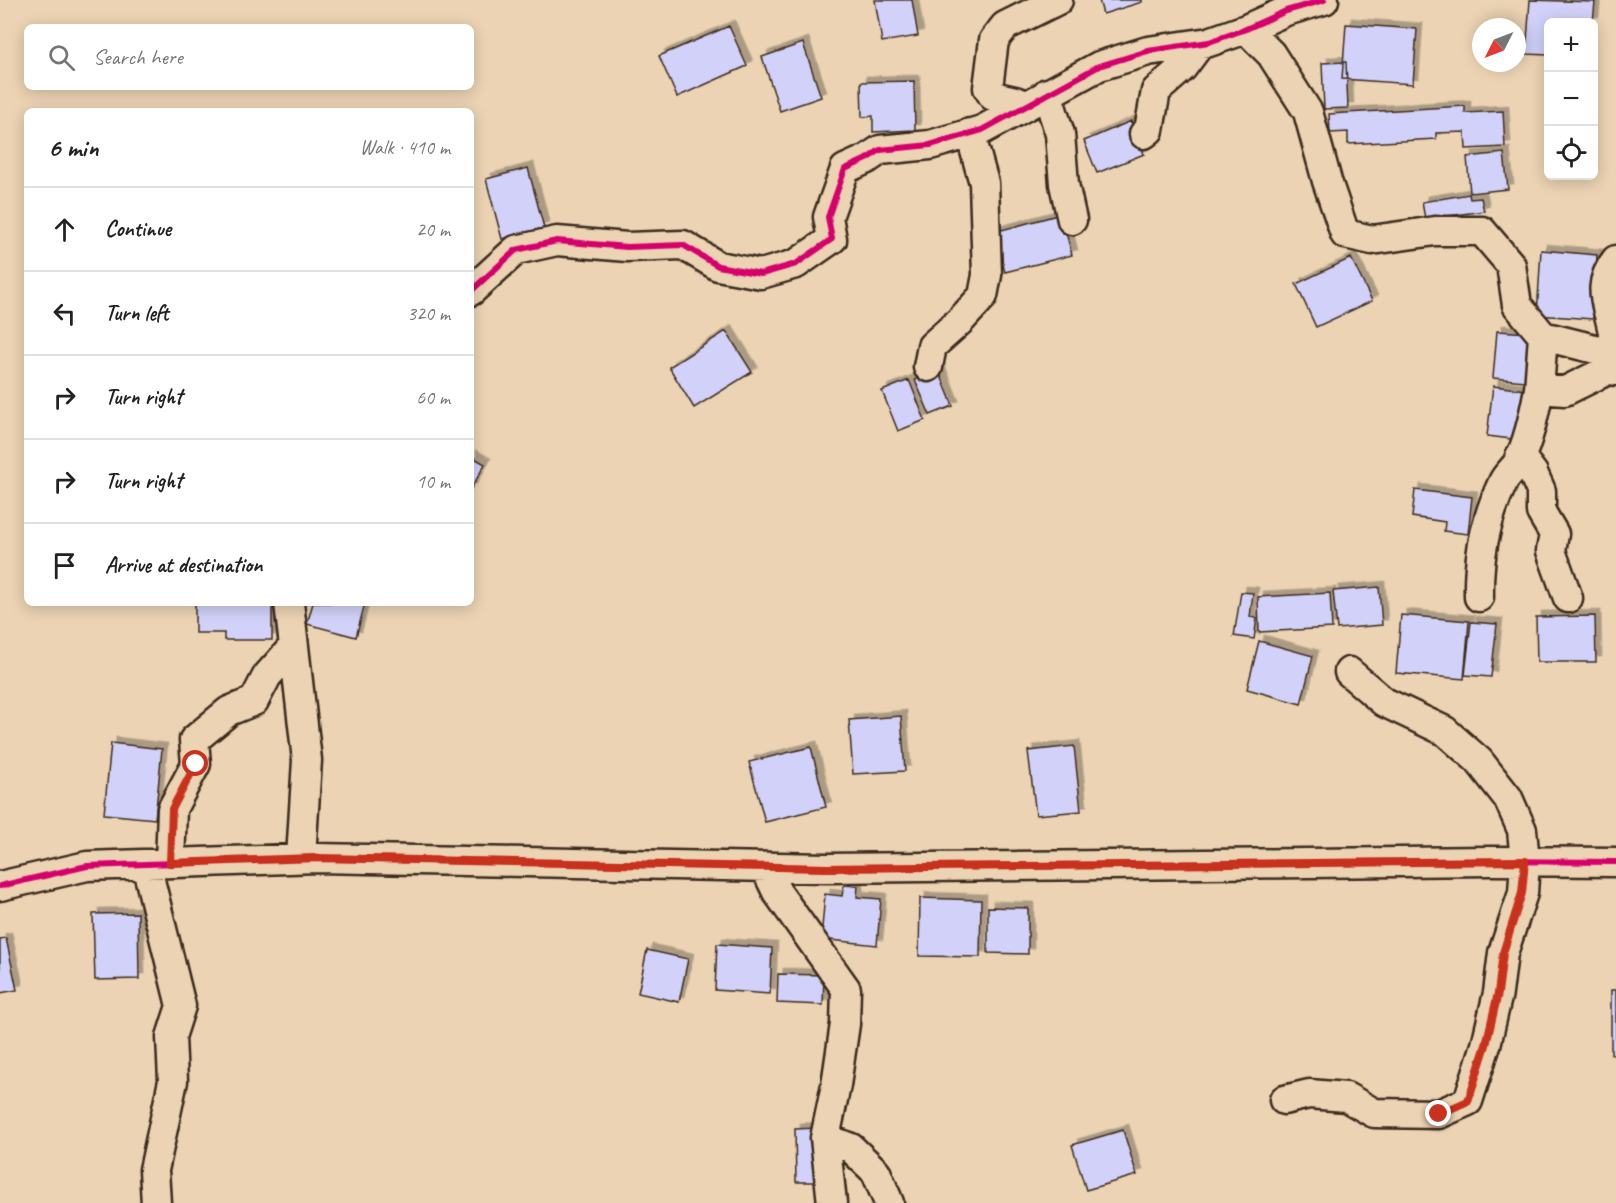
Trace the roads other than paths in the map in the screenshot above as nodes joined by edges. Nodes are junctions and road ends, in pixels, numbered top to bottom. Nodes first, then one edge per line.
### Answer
1 (1058, 0) edge
2 (1324, 0) edge
3 (1246, 29) junction
4 (1200, 44) junction
5 (1036, 99) junction
6 (970, 133) junction
7 (1144, 134) dead end
8 (1072, 220) dead end
9 (1616, 260) edge
10 (474, 288) edge
11 (1543, 336) junction
12 (928, 367) dead end
13 (1615, 369) edge
14 (1539, 389) junction
15 (1520, 456) junction
16 (1479, 597) dead end
17 (1568, 598) dead end
18 (289, 606) edge
19 (293, 647) junction
20 (1349, 672) dead end
21 (301, 858) junction
22 (1525, 861) junction
23 (1616, 862) edge
24 (158, 863) junction
25 (765, 867) junction
26 (0, 886) edge
27 (1284, 1100) dead end
28 (825, 1138) junction
29 (156, 1203) edge
30 (832, 1203) edge
31 (889, 1203) edge

1 - 5 street
2 - 3 street
3 - 4 street
3 - 11 street
4 - 5 street
4 - 7 street
5 - 6 street
5 - 8 street
6 - 10 street
6 - 12 street
9 - 13 street
11 - 13 street
11 - 14 street
13 - 14 street
14 - 15 street
15 - 16 street
15 - 17 street
18 - 19 street
19 - 21 street
19 - 24 street
20 - 22 street
21 - 24 street
21 - 25 street
22 - 23 street
22 - 25 street
22 - 27 street
24 - 26 street
24 - 29 street
25 - 28 street
28 - 30 street
28 - 31 street

